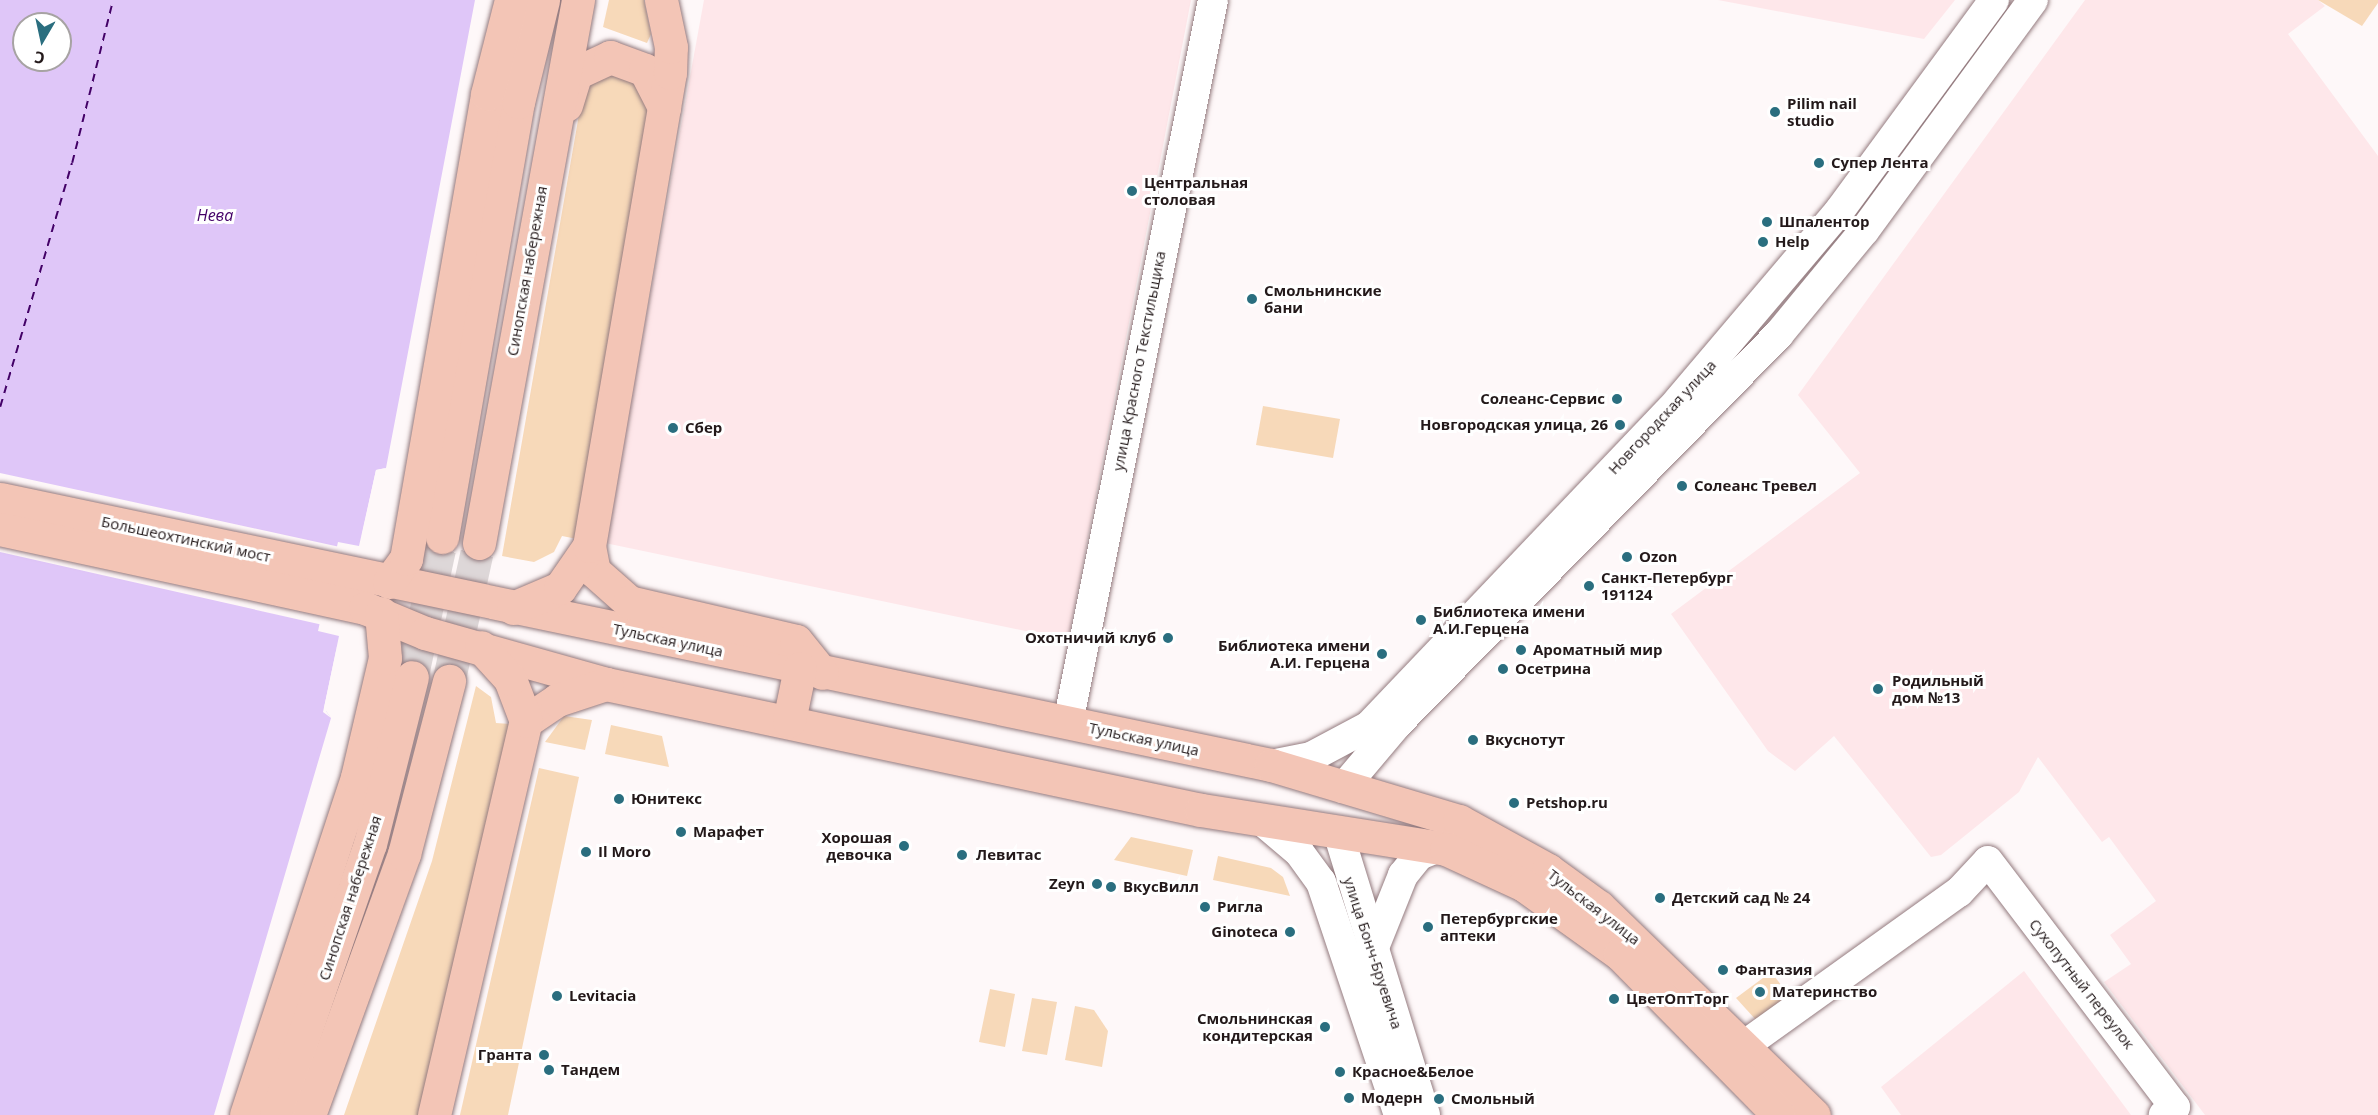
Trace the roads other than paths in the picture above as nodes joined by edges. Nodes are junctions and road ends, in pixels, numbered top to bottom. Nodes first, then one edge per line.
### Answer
1 (511, 0) edge
2 (543, 0) edge
3 (578, 0) edge
4 (662, 0) edge
5 (1213, 0) edge
6 (1994, 0) edge
7 (2033, 0) edge
8 (664, 107) junction
9 (546, 166) junction
10 (0, 499) edge
11 (0, 529) edge
12 (442, 537) tunnel mouth
13 (479, 543) tunnel mouth
14 (589, 546) junction
15 (377, 596) junction
16 (513, 608) junction
17 (481, 647) junction
18 (811, 670) junction
19 (412, 677) tunnel mouth
20 (449, 681) tunnel mouth
21 (606, 684) junction
22 (526, 721) junction
23 (789, 721) junction
24 (1068, 723) junction
25 (1270, 765) junction
26 (1343, 789) junction
27 (1260, 819) junction
28 (1338, 832) junction
29 (1436, 848) junction
30 (1373, 950) junction
31 (1734, 1052) junction
32 (315, 1105) edge
33 (2169, 1111) edge
34 (246, 1115) edge
35 (276, 1115) edge
36 (434, 1115) edge
37 (1399, 1115) edge
38 (1425, 1115) edge
39 (1779, 1115) edge
40 (1814, 1115) edge

1 - 15 main road
2 - 12 main road
3 - 9 main road, Синопская набережная
4 - 8 main road
5 - 24 street, улица Красного Текстильщика
6 - 25 street, Новгородская улица
7 - 26 street, Новгородская улица
8 - 9 main road
8 - 14 main road
9 - 13 main road, Синопская набережная
10 - 15 main road, Большеохтинский мост
11 - 15 main road, Большеохтинский мост
14 - 16 main road
14 - 18 main road
15 - 16 main road, Тульская улица
15 - 17 main road, Тульская улица
15 - 34 main road
16 - 18 main road, Тульская улица
17 - 21 main road, Тульская улица
17 - 22 main road
18 - 23 main road
18 - 24 main road, Тульская улица
19 - 35 main road, Синопская набережная
20 - 32 main road
21 - 22 main road
21 - 23 main road, Тульская улица
22 - 36 main road
23 - 27 main road, Тульская улица
24 - 25 main road, Тульская улица
25 - 26 main road, Тульская улица
26 - 28 main road, улица Бонч-Бруевича
26 - 31 main road, Тульская улица
27 - 28 main road, Тульская улица
27 - 37 street, улица Бонч-Бруевича
28 - 29 main road, Тульская улица
28 - 30 street, улица Бонч-Бруевича
29 - 30 street
29 - 31 main road, Тульская улица
30 - 38 street, улица Бонч-Бруевича
31 - 33 street, Сухопутный переулок
31 - 39 main road, Тульская улица
31 - 40 main road, Тульская улица

